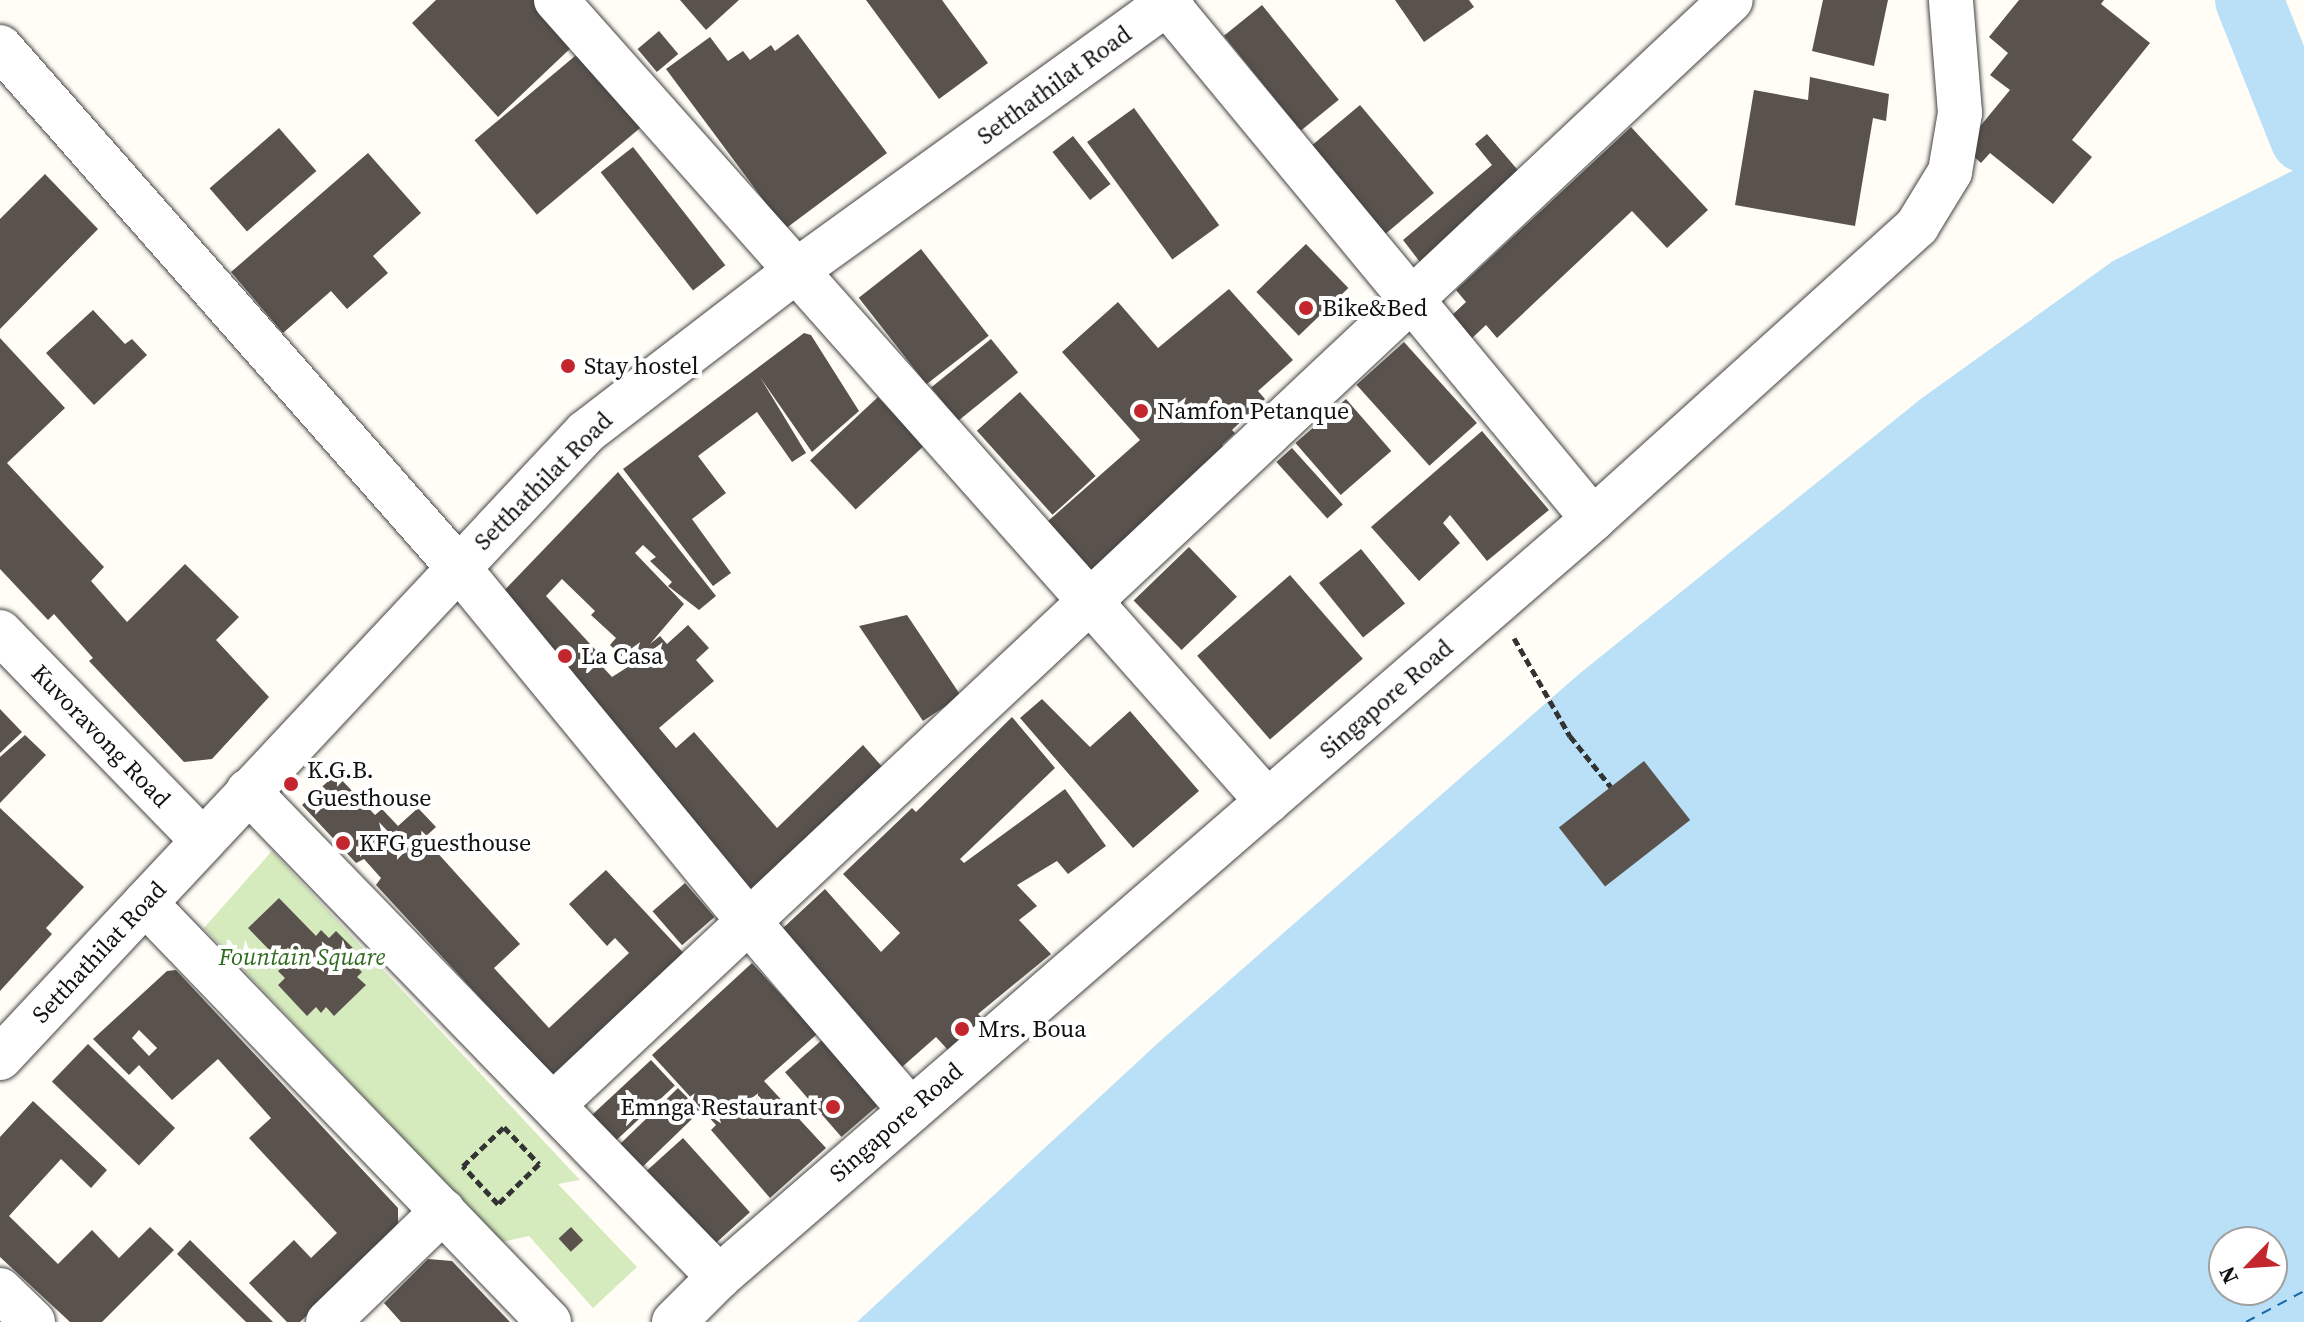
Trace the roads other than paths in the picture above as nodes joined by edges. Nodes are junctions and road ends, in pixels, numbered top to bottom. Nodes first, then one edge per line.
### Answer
1 (556, 0) edge
2 (1731, 0) edge
3 (1951, 0) edge
4 (1168, 1) edge
5 (0, 47) edge
6 (796, 271) junction
7 (1412, 300) junction
8 (1593, 519) junction
9 (457, 566) junction
10 (1091, 602) junction
11 (0, 632) edge
12 (248, 791) junction
13 (1268, 802) junction
14 (202, 840) junction
15 (145, 903) junction
16 (749, 922) junction
17 (0, 1058) edge
18 (555, 1103) junction
19 (910, 1110) junction
20 (443, 1211) junction
21 (719, 1277) junction
22 (0, 1290) edge
23 (33, 1322) edge
24 (328, 1322) edge
25 (549, 1322) edge
26 (674, 1322) edge

1 - 6 street
2 - 7 street
3 - 8 street, Singapore Road
4 - 6 street, Setthathilat Road
4 - 7 street
5 - 9 street
6 - 9 street, Setthathilat Road
6 - 10 street
7 - 8 street
7 - 10 street
8 - 13 street, Singapore Road
9 - 12 street, Setthathilat Road
9 - 16 street
10 - 13 street
10 - 16 street
11 - 14 street, Kuvoravong Road
12 - 14 street, Setthathilat Road
12 - 18 street
13 - 19 street, Singapore Road
14 - 15 street, Setthathilat Road
15 - 17 street, Setthathilat Road
15 - 20 street
16 - 18 street
16 - 19 street
18 - 21 street
19 - 21 street, Singapore Road
20 - 24 street
20 - 25 street
21 - 26 street, Singapore Road
22 - 23 street

